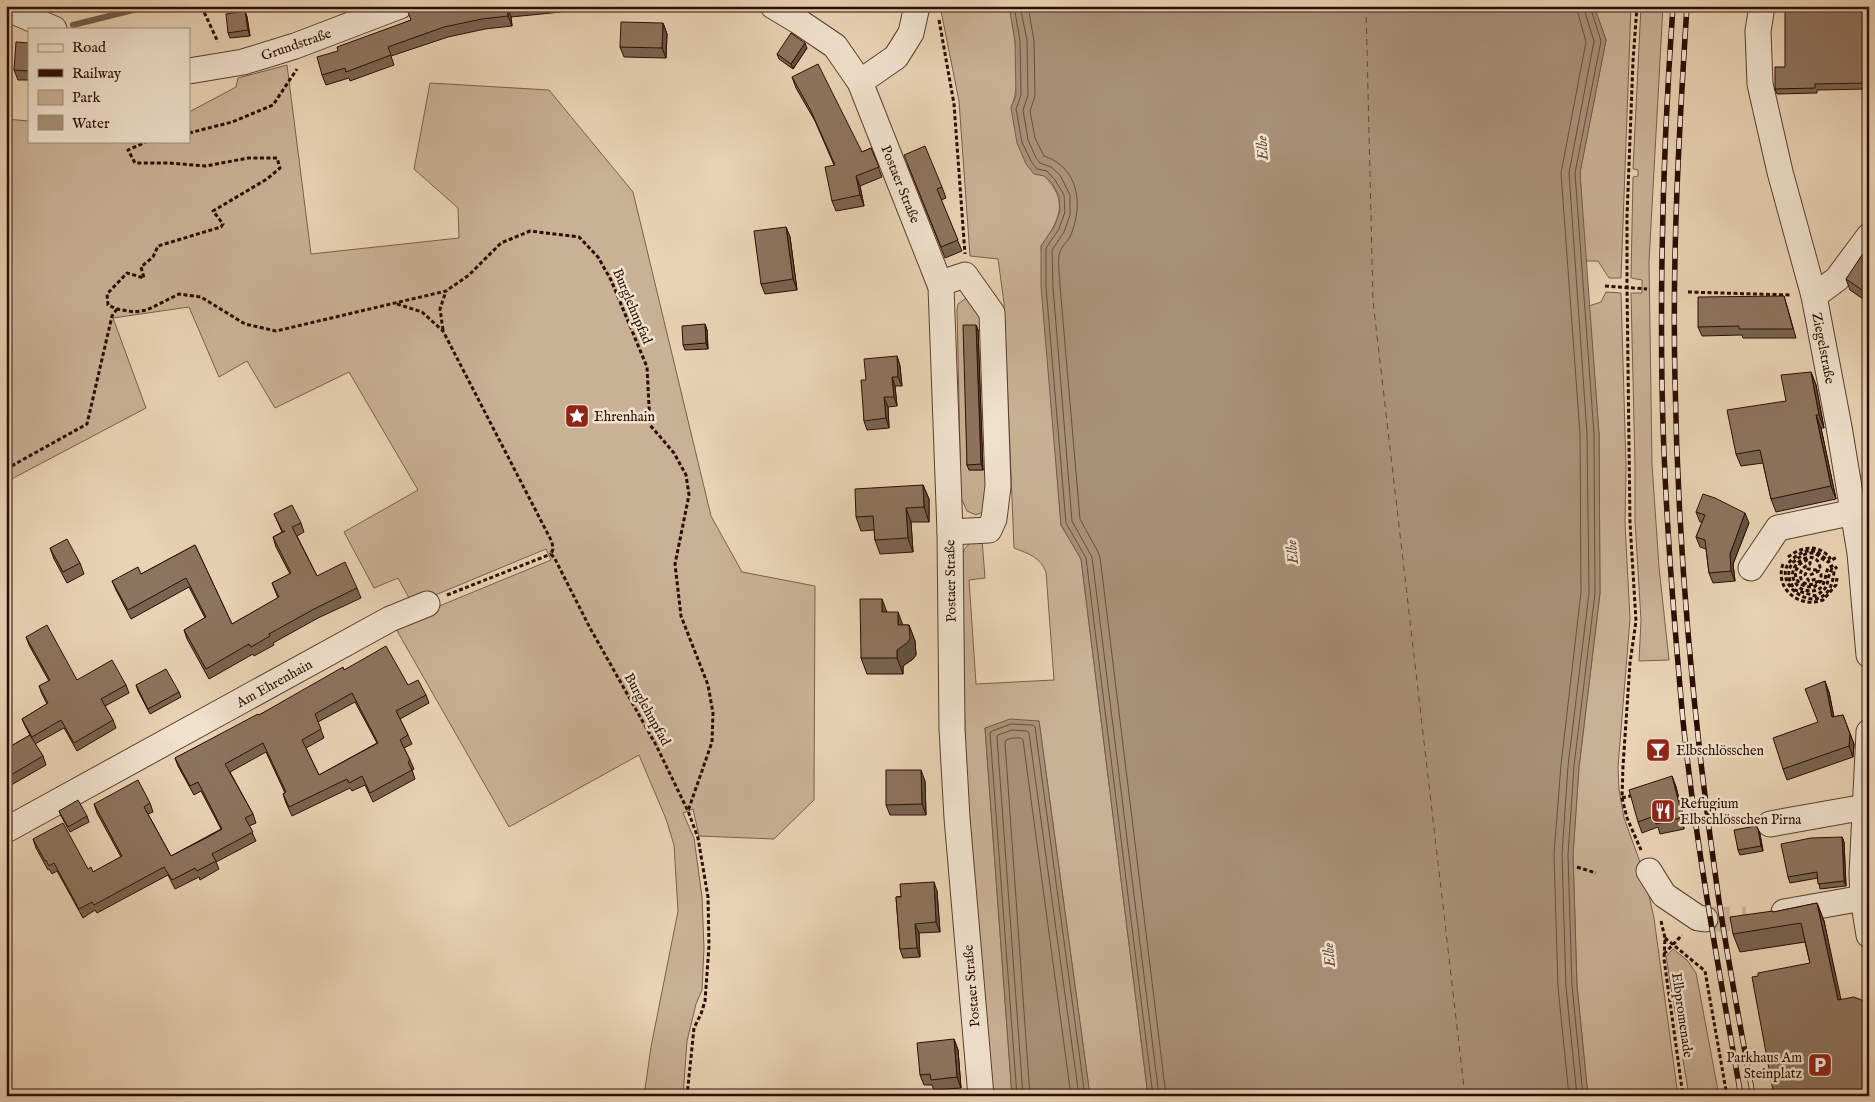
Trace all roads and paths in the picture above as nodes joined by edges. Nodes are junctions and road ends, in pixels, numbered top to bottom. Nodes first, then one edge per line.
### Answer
1 (10, 6) edge
2 (204, 6) edge
3 (400, 6) edge
4 (773, 6) edge
5 (1637, 6) edge
6 (1762, 6) edge
7 (6, 8) edge
8 (928, 11) edge
9 (52, 28) edge
10 (296, 64) dead end
11 (225, 65) junction
12 (190, 71) edge
13 (860, 82) junction
14 (190, 133) edge
15 (146, 142) edge
16 (1869, 236) edge
17 (965, 275) junction
18 (1605, 286) dead end
19 (941, 287) junction
20 (1627, 287) junction
21 (1647, 289) dead end
22 (446, 291) junction
23 (1688, 292) dead end
24 (1814, 296) junction
25 (397, 304) junction
26 (117, 309) junction
27 (443, 331) junction
28 (6, 469) edge
29 (1854, 512) junction
30 (950, 532) junction
31 (1860, 553) junction
32 (551, 554) junction
33 (1751, 568) dead end
34 (1810, 575) dead end
35 (427, 604) joint
36 (1867, 616) edge
37 (1869, 655) edge
38 (1869, 732) edge
39 (1640, 793) edge
40 (1622, 798) junction
41 (1865, 807) junction
42 (688, 812) junction
43 (1770, 824) dead end
44 (6, 830) edge
45 (1866, 843) edge
46 (1576, 867) dead end
47 (1649, 871) joint
48 (1596, 873) dead end
49 (1863, 898) junction
50 (1765, 915) tunnel mouth
51 (1705, 919) tunnel mouth
52 (1869, 935) edge
53 (687, 1096) edge
54 (981, 1096) edge
55 (1683, 1096) edge
56 (1727, 1096) edge

1 - 7 street
2 - 11 path
3 - 11 street, Grundstraße
4 - 13 street, Postaer Straße
5 - 20 path
6 - 24 street, Ziegelstraße
7 - 9 street
8 - 13 street
8 - 17 path
10 - 14 path
11 - 12 street, Grundstraße
13 - 19 street, Postaer Straße
15 - 26 path
16 - 24 street
17 - 19 street
17 - 30 street
18 - 20 path
19 - 30 street, Postaer Straße
20 - 21 path
20 - 40 path
22 - 25 path, Burglehnpfad
22 - 27 path
22 - 42 path, Burglehnpfad
23 - 24 path
24 - 29 street, Ziegelstraße
25 - 26 path
25 - 27 path, Burglehnpfad
26 - 28 path
27 - 32 path, Burglehnpfad
29 - 31 street, Ziegelstraße
29 - 33 street
30 - 54 street, Postaer Straße
31 - 34 path
31 - 36 street, Ziegelstraße
32 - 35 path
32 - 42 path, Burglehnpfad
35 - 44 street, Am Ehrenhain
36 - 37 street, Ziegelstraße
38 - 41 street
39 - 40 path
40 - 47 path
41 - 43 street
41 - 45 street
42 - 53 path, Burglehnpfad
45 - 49 street
46 - 48 path
47 - 51 street
49 - 50 street
49 - 52 street
55 - 56 path, Elbpromenade

